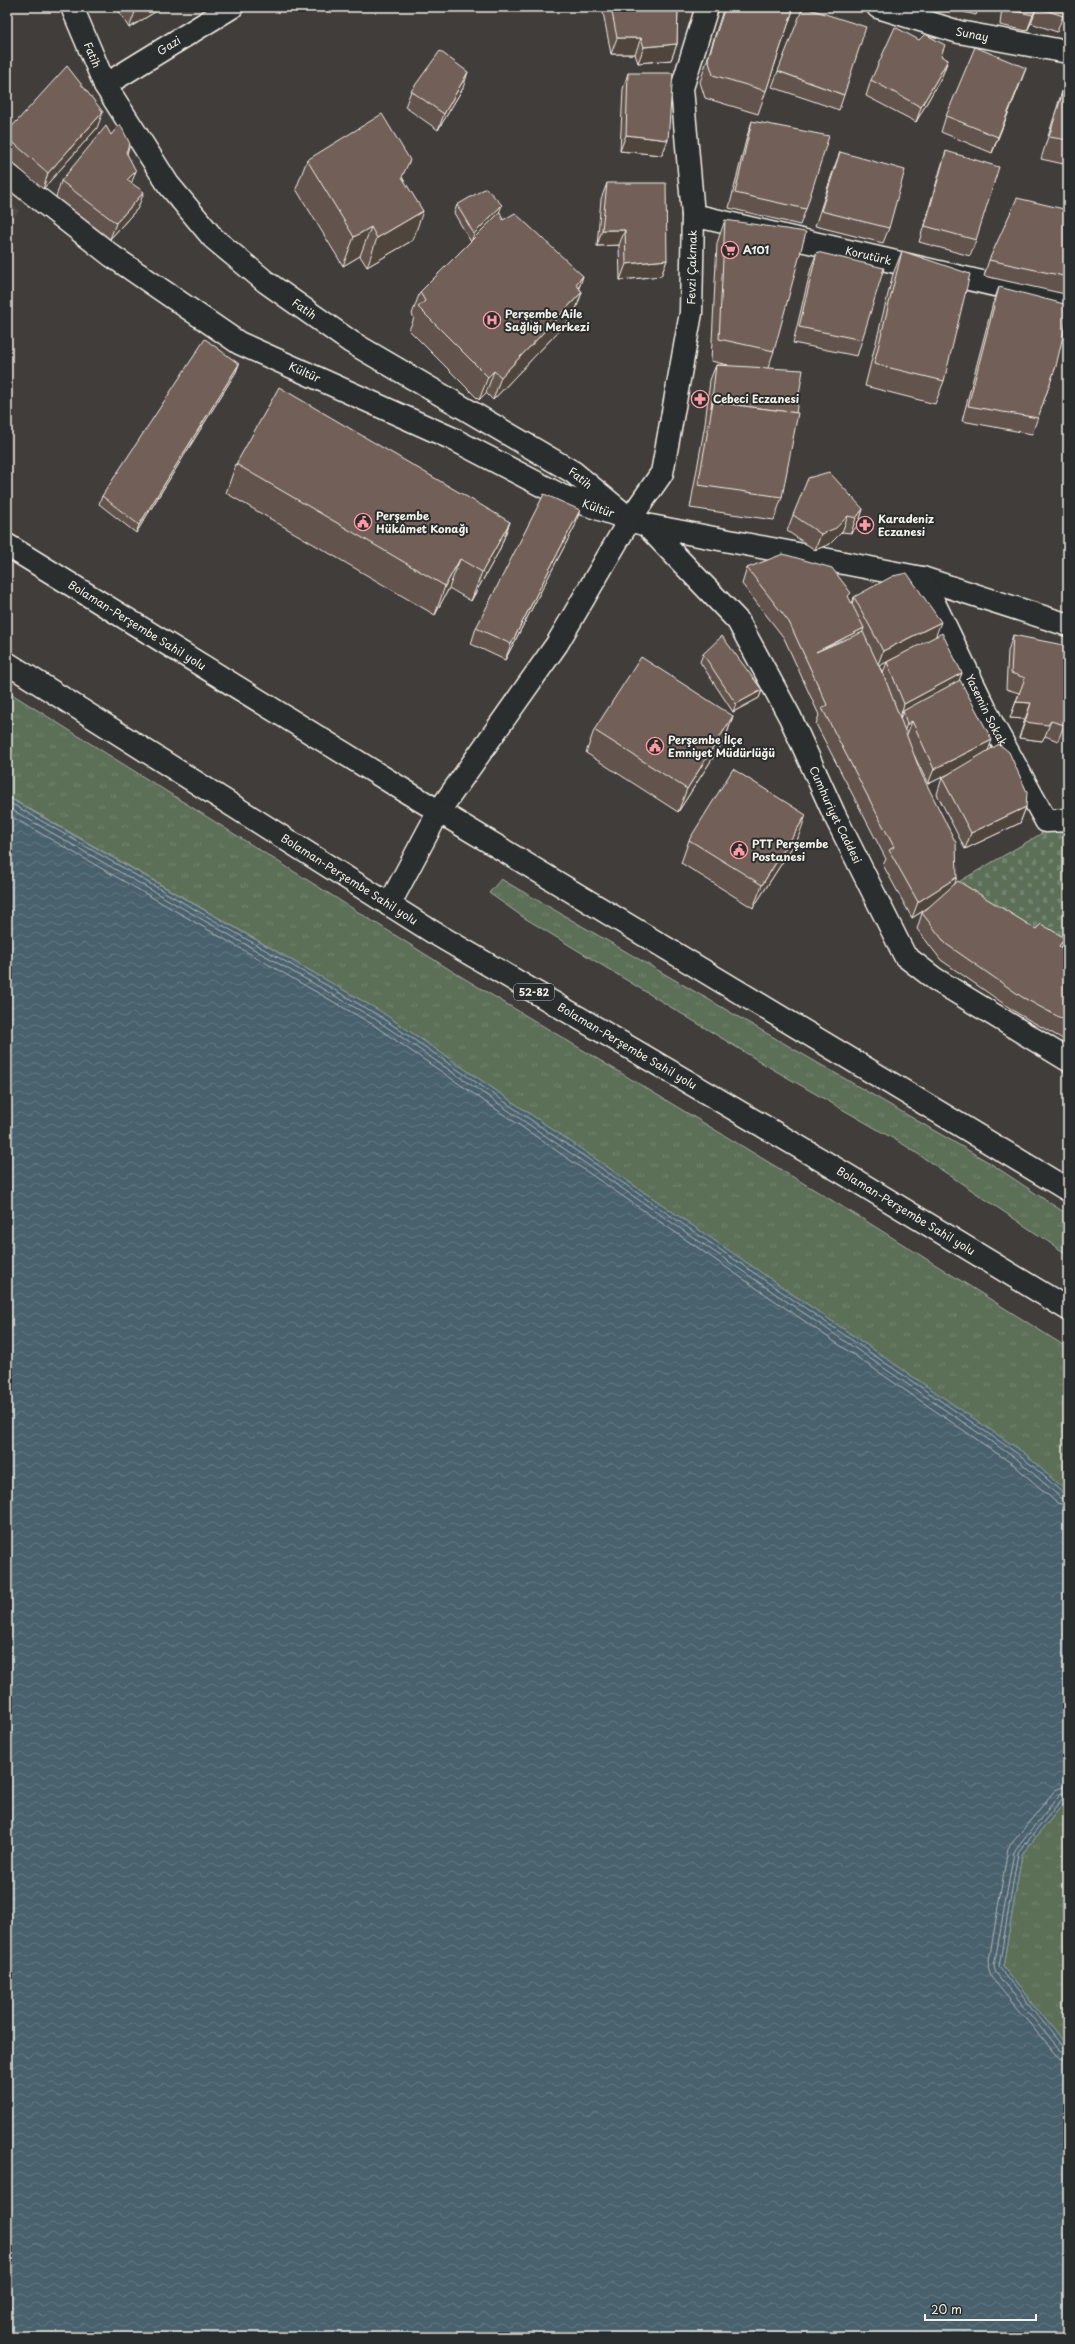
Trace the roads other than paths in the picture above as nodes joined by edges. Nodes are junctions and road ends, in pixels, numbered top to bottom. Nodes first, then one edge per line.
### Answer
1 (72, 7) edge
2 (232, 7) edge
3 (707, 7) edge
4 (878, 7) edge
5 (1068, 52) edge
6 (105, 85) junction
7 (7, 174) edge
8 (693, 214) junction
9 (1068, 302) edge
10 (638, 522) junction
11 (7, 545) edge
12 (922, 578) junction
13 (1068, 625) edge
14 (7, 663) edge
15 (439, 811) junction
16 (1068, 820) edge
17 (389, 905) junction
18 (1068, 1060) edge
19 (1068, 1190) edge
20 (1068, 1309) edge

1 - 6 street, Fatih
2 - 6 street, Gazi
3 - 8 street, Fevzi Çakmak
4 - 5 street, Sunay
6 - 10 street, Fatih
7 - 10 street, Kültür
8 - 9 street, Korutürk
8 - 10 street, Fevzi Çakmak
10 - 12 street, Kültür
10 - 15 street, Fevzi Çakmak
10 - 18 street, Cumhuriyet Caddesi
11 - 15 street, Bolaman-Perşembe Sahil yolu
12 - 13 street, Kültür
12 - 16 street, Yasemin Sokak
14 - 17 street, Bolaman-Perşembe Sahil yolu / 52-82
15 - 17 street, Fevzi Çakmak
15 - 19 street, Bolaman-Perşembe Sahil yolu
17 - 20 street, Bolaman-Perşembe Sahil yolu / 52-82

